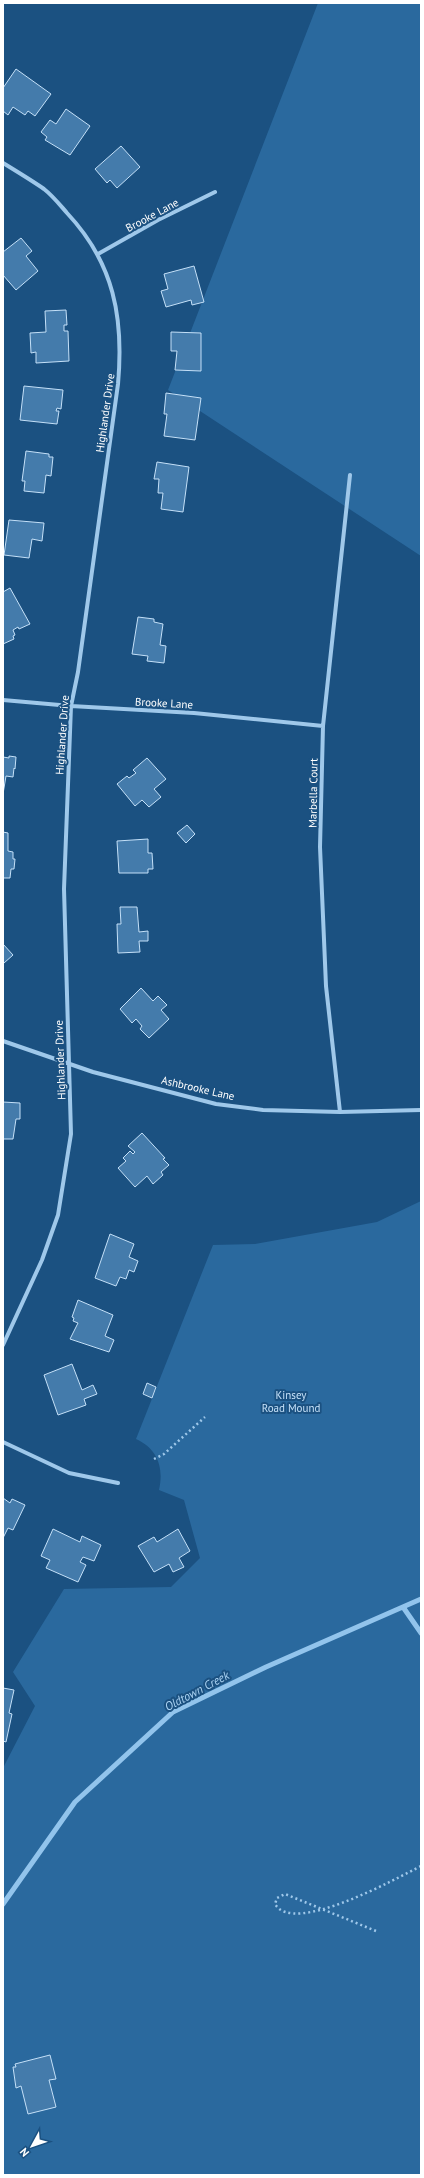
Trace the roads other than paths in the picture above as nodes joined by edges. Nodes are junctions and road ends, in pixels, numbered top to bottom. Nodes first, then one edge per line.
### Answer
1 (3, 163) edge
2 (215, 192) dead end
3 (98, 254) junction
4 (350, 475) dead end
5 (3, 700) edge
6 (71, 706) junction
7 (323, 726) junction
8 (3, 1041) edge
9 (70, 1065) junction
10 (421, 1110) edge
11 (340, 1112) junction
12 (3, 1345) edge
13 (3, 1442) edge
14 (118, 1483) dead end

1 - 3 street, Highlander Drive
2 - 3 street, Brooke Lane
3 - 6 street, Highlander Drive
4 - 7 street, Marbella Court
5 - 6 street, Brooke Lane
6 - 7 street, Brooke Lane
6 - 9 street, Highlander Drive
7 - 11 street, Marbella Court
8 - 9 street, Ashbrooke Lane
9 - 11 street, Ashbrooke Lane
9 - 12 street, Highlander Drive
10 - 11 street, Ashbrooke Lane
13 - 14 street

